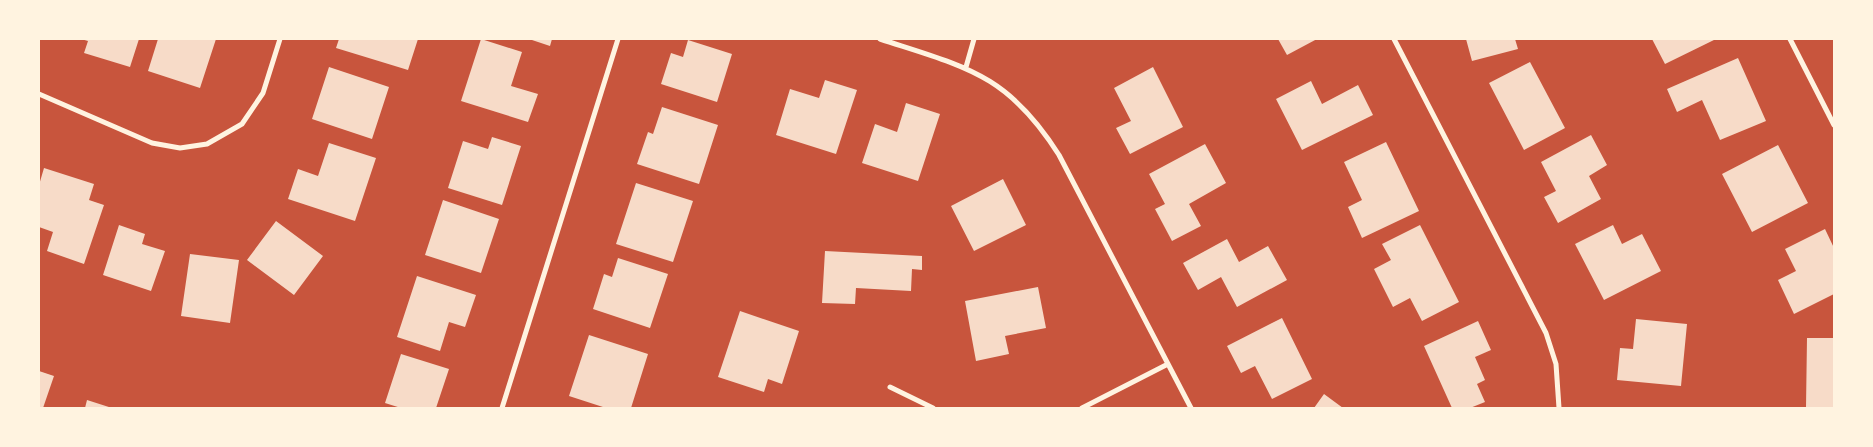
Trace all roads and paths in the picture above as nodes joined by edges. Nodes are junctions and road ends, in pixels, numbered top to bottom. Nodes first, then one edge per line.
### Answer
1 (280, 39) edge
2 (618, 39) edge
3 (880, 39) edge
4 (974, 39) edge
5 (1394, 39) edge
6 (1790, 39) edge
7 (966, 67) junction
8 (39, 94) edge
9 (1834, 125) edge
10 (1168, 364) junction
11 (890, 387) dead end
12 (502, 408) edge
13 (933, 408) edge
14 (1082, 408) edge
15 (1191, 408) edge
16 (1560, 408) edge

1 - 8 street
2 - 12 street
3 - 7 street
4 - 7 street
5 - 16 street
6 - 9 street
7 - 10 street
10 - 14 street
10 - 15 street
11 - 13 street

